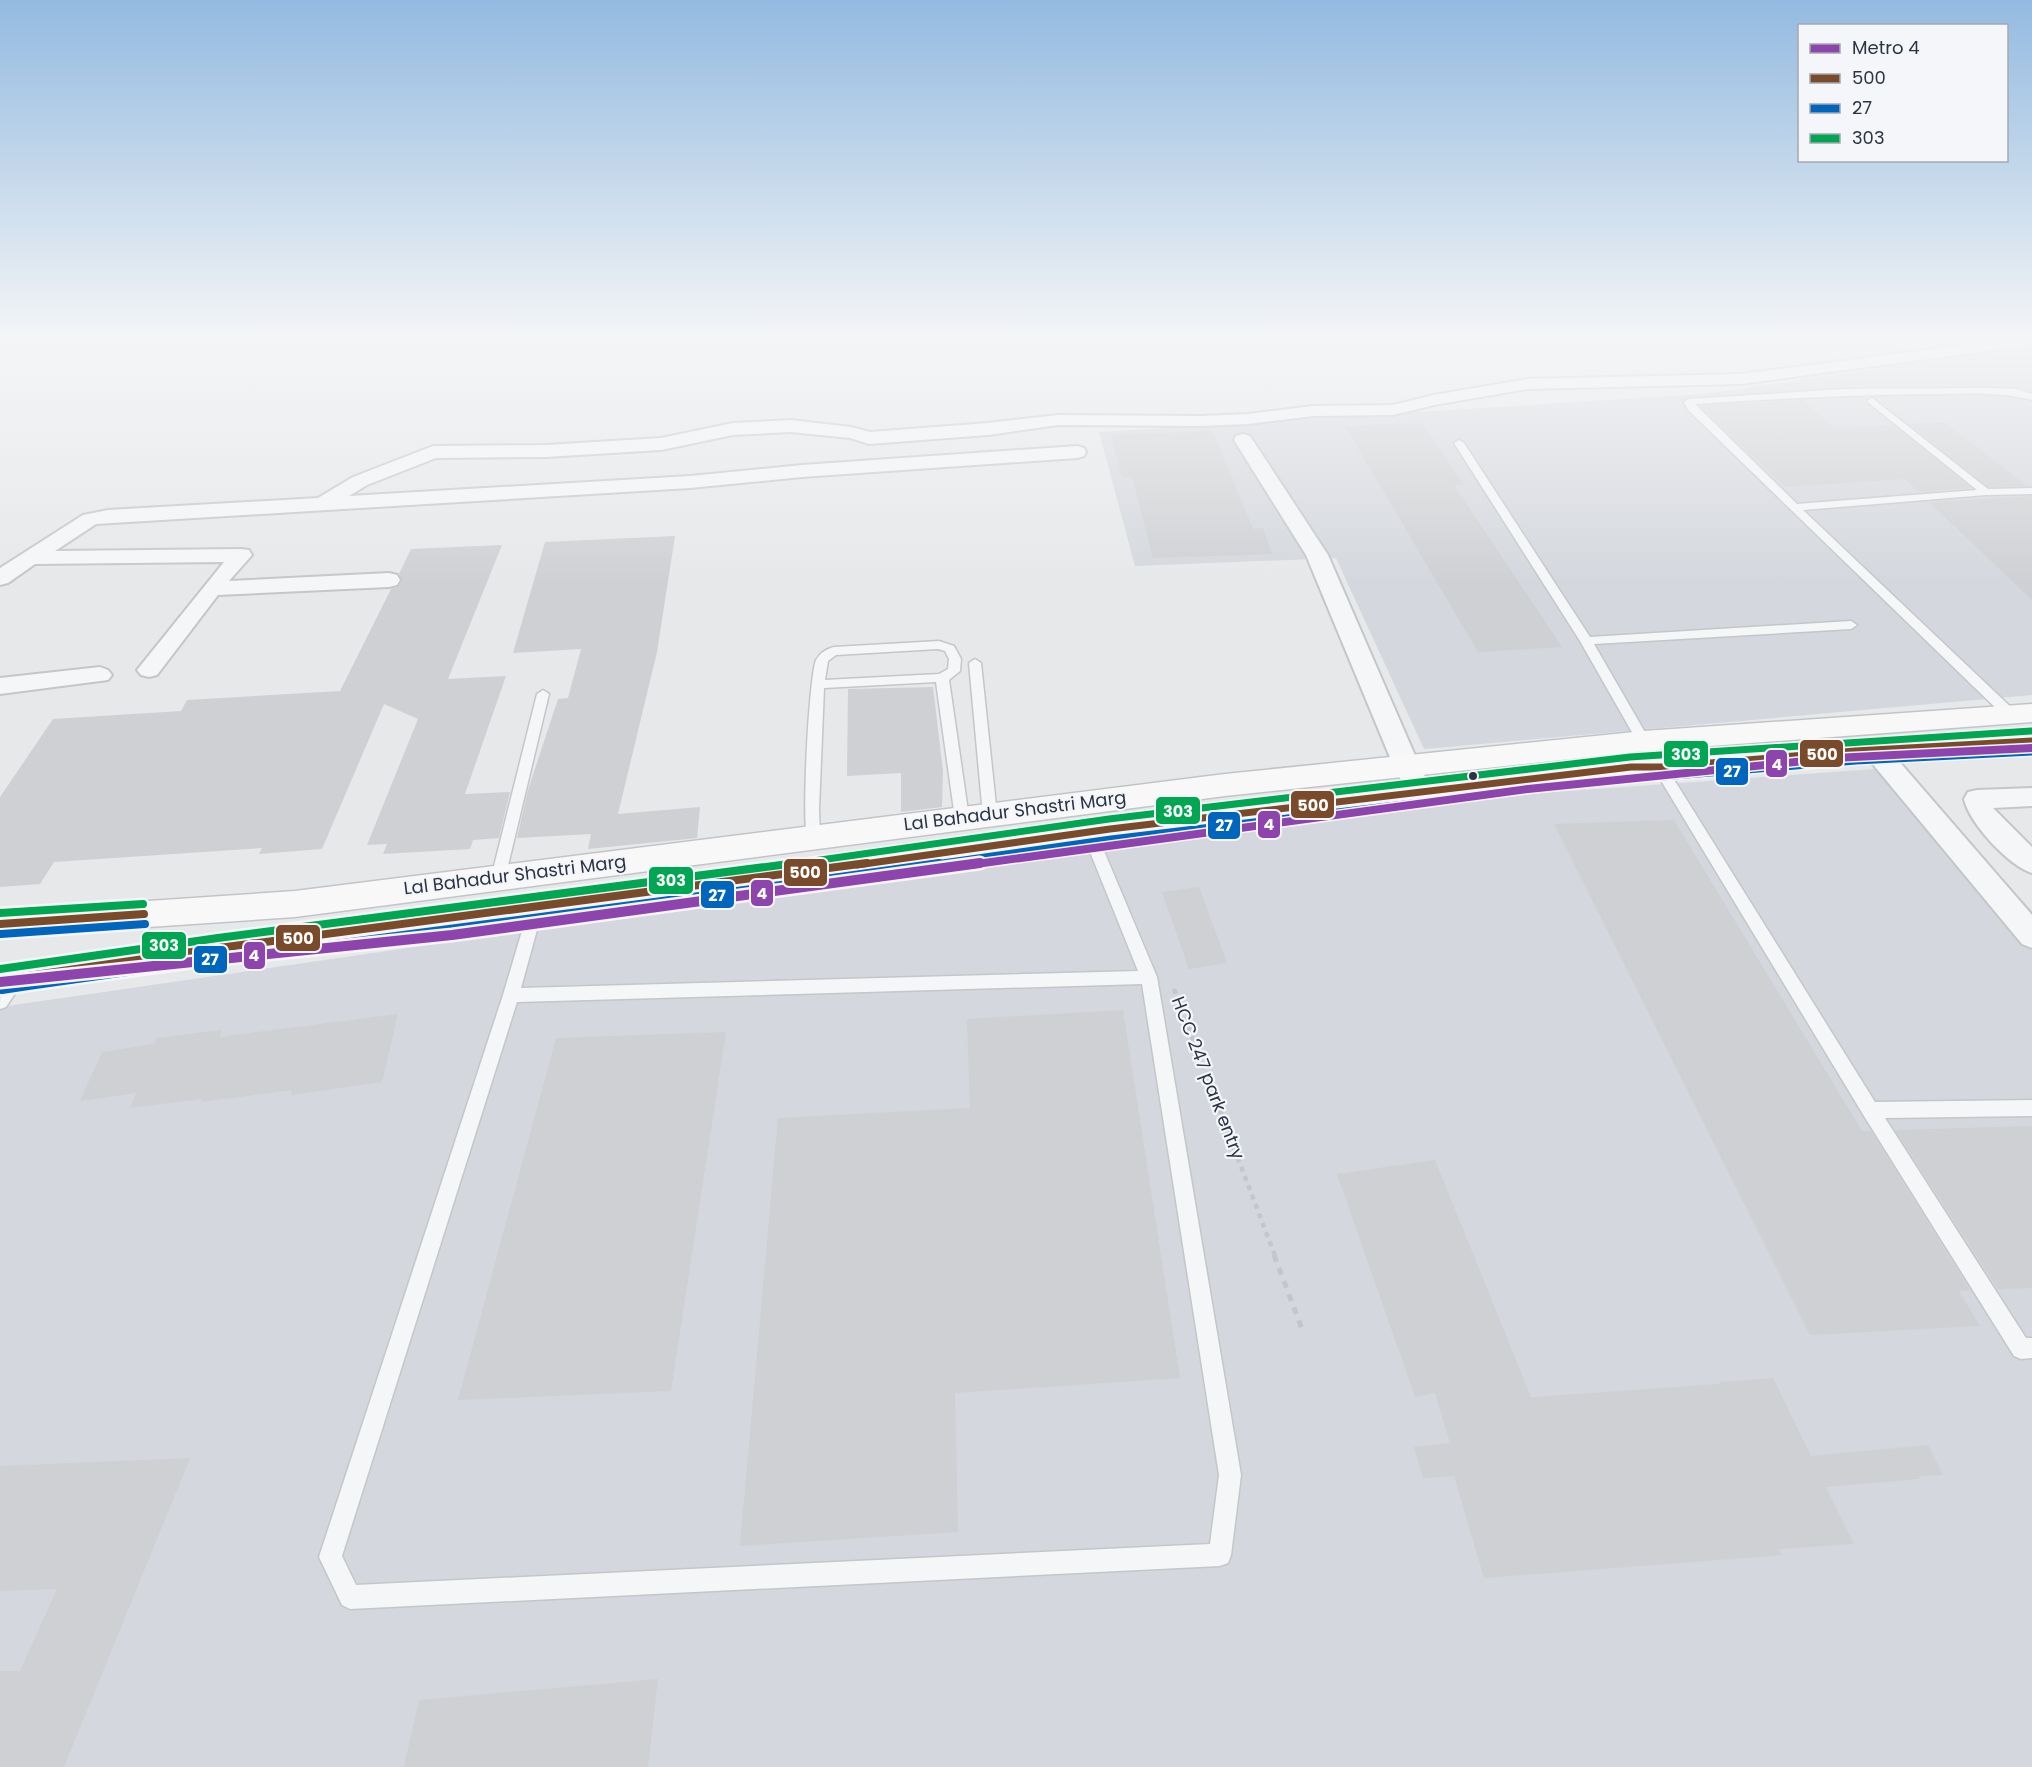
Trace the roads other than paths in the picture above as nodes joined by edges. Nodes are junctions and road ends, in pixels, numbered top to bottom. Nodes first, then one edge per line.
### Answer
1 (1229, 418) edge
2 (1702, 418) edge
3 (1894, 418) edge
4 (1243, 440) dead end
5 (1459, 443) dead end
6 (1077, 453) dead end
7 (2032, 491) edge
8 (1986, 492) junction
9 (323, 503) junction
10 (1795, 507) junction
11 (30, 558) junction
12 (0, 578) edge
13 (389, 580) dead end
14 (211, 589) junction
15 (1851, 625) dead end
16 (1586, 641) junction
17 (975, 663) dead end
18 (149, 670) dead end
19 (100, 675) dead end
20 (942, 678) junction
21 (818, 684) junction
22 (0, 686) edge
23 (543, 694) dead end
24 (2021, 714) edge
25 (1644, 741) junction
26 (2032, 741) edge
27 (1875, 750) junction
28 (1661, 767) junction
29 (1414, 780) junction
30 (2032, 797) edge
31 (976, 817) junction
32 (926, 823) junction
33 (1089, 832) junction
34 (813, 837) junction
35 (931, 855) junction
36 (2032, 863) edge
37 (498, 878) junction
38 (535, 908) junction
39 (113, 916) junction
40 (0, 924) edge
41 (2032, 936) edge
42 (82, 969) junction
43 (1149, 977) junction
44 (5, 988) edge
45 (511, 995) junction
46 (2032, 1108) edge
47 (1870, 1110) junction
48 (2032, 1348) edge

1 - 9 street
2 - 10 lane
3 - 8 lane
4 - 29 street
5 - 16 lane
6 - 9 street
7 - 8 lane
8 - 10 lane
9 - 11 street
10 - 24 lane
11 - 12 street
11 - 14 street
13 - 14 street
14 - 18 street
15 - 16 lane
16 - 25 lane
17 - 31 lane
19 - 22 street
20 - 21 lane
20 - 21 lane
20 - 31 lane
21 - 34 lane
23 - 37 lane
24 - 25 main road, Lal Bahadur Shastri Marg
25 - 28 lane
25 - 29 main road, Lal Bahadur Shastri Marg
26 - 27 main road, Lal Bahadur Shastri Marg
27 - 28 main road, Lal Bahadur Shastri Marg
27 - 41 street
28 - 29 main road, Lal Bahadur Shastri Marg
28 - 47 lane
29 - 31 main road, Lal Bahadur Shastri Marg
29 - 33 main road, Lal Bahadur Shastri Marg
30 - 36 street
31 - 32 main road, Lal Bahadur Shastri Marg
32 - 34 main road, Lal Bahadur Shastri Marg
32 - 35 main road
33 - 35 main road, Lal Bahadur Shastri Marg
33 - 43 lane
34 - 37 main road, Lal Bahadur Shastri Marg
35 - 38 main road, Lal Bahadur Shastri Marg
37 - 39 main road, Lal Bahadur Shastri Marg
38 - 42 main road, Lal Bahadur Shastri Marg
38 - 45 lane
39 - 40 main road, Lal Bahadur Shastri Marg
39 - 42 main road
42 - 44 main road, Lal Bahadur Shastri Marg
43 - 45 lane
43 - 45 lane
46 - 47 lane
47 - 48 lane

